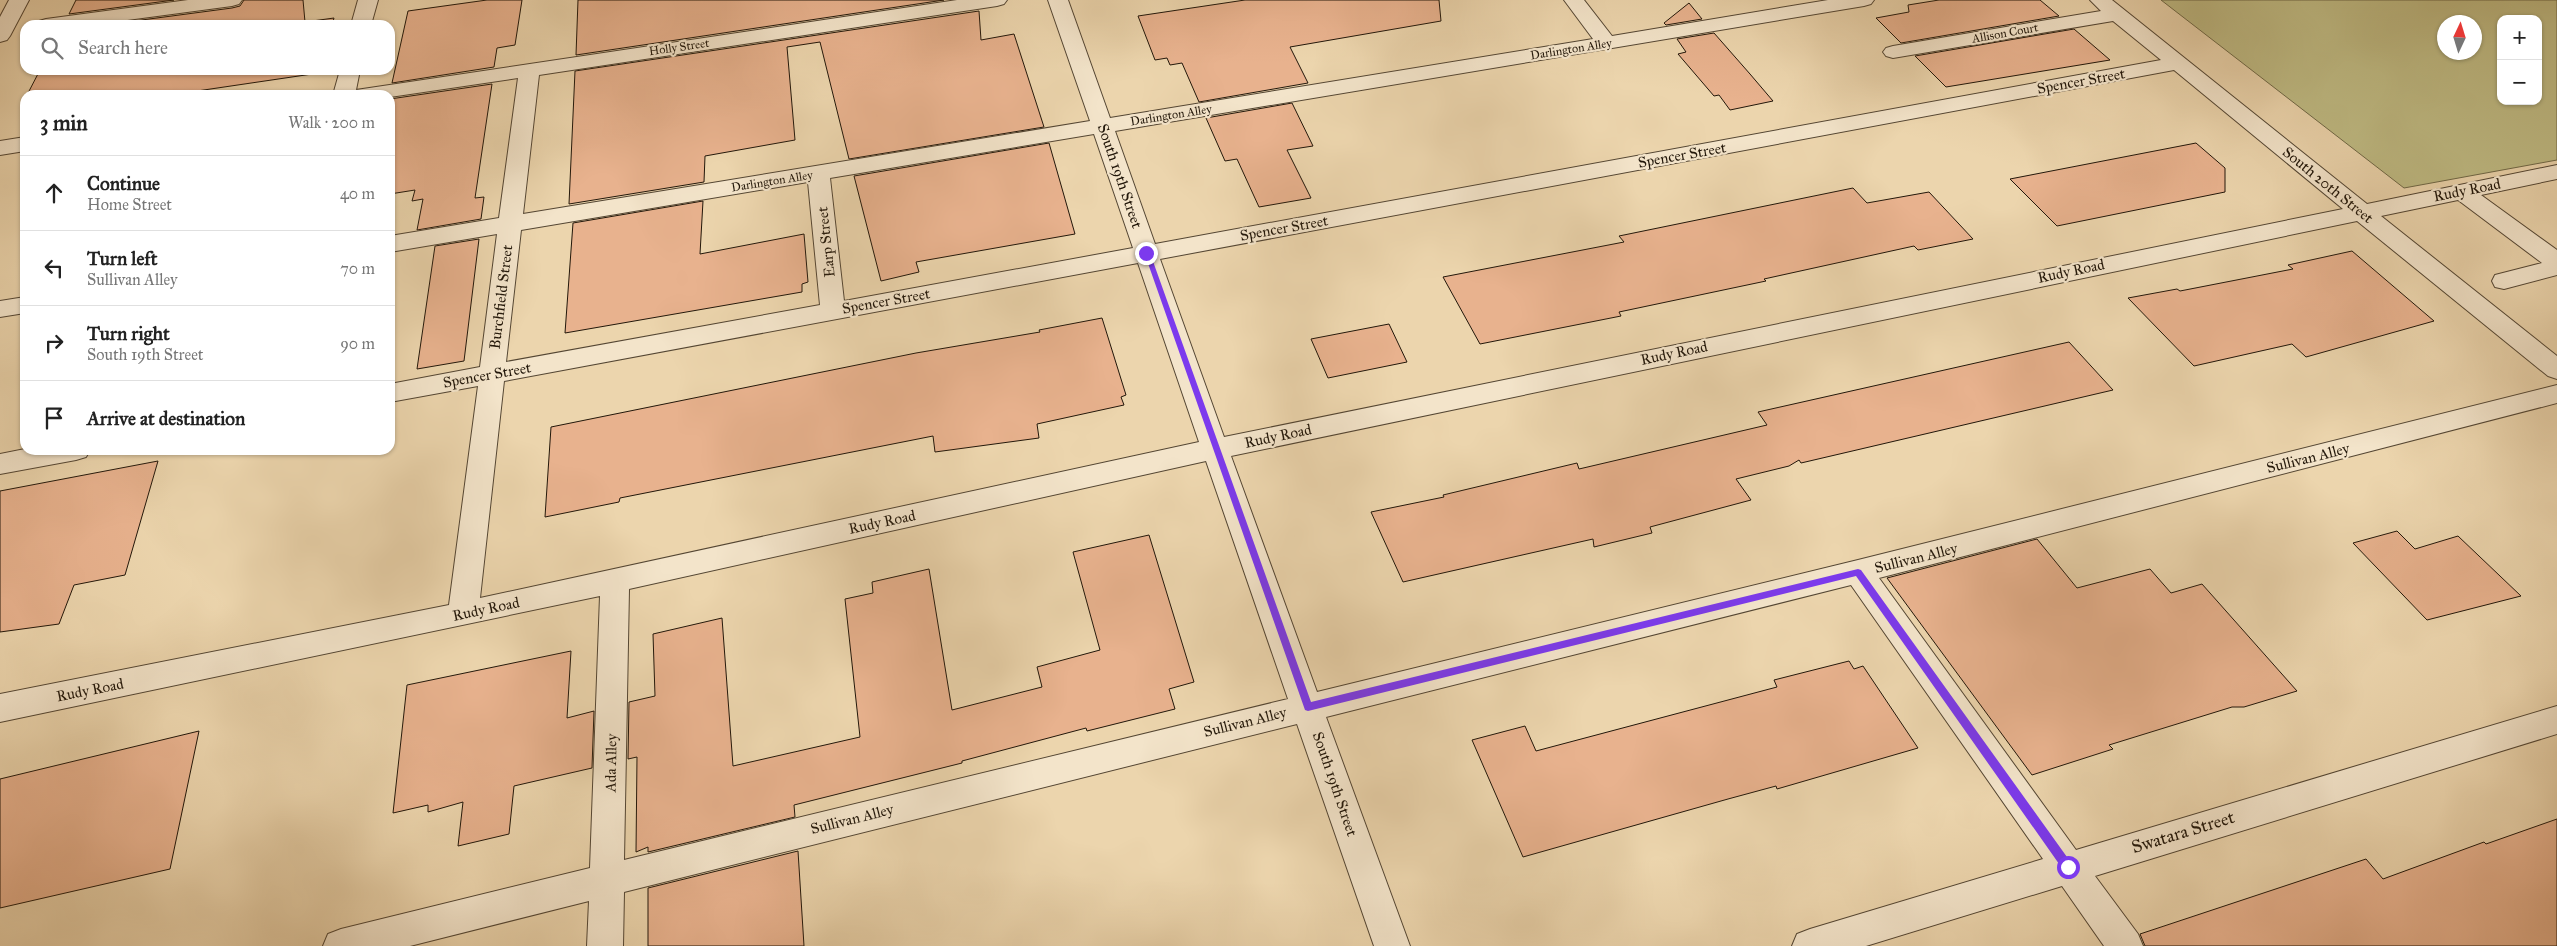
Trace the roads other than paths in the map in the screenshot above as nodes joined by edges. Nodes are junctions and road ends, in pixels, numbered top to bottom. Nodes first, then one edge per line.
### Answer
1 (19, 0) edge
2 (232, 0) edge
3 (368, 0) edge
4 (996, 0) edge
5 (1058, 0) edge
6 (1574, 0) edge
7 (1864, 0) edge
8 (2100, 0) edge
9 (2117, 14) junction
10 (83, 20) edge
11 (362, 20) edge
12 (20, 29) edge
13 (2, 33) edge
14 (1607, 43) junction
15 (1893, 52) dead end
16 (2178, 63) junction
17 (529, 70) junction
18 (349, 75) edge
19 (345, 90) edge
20 (395, 90) edge
21 (1102, 126) junction
22 (20, 145) edge
23 (0, 148) edge
24 (2557, 172) edge
25 (818, 173) junction
26 (2461, 191) junction
27 (2361, 211) junction
28 (510, 225) junction
29 (395, 243) edge
30 (1146, 253) junction
31 (2557, 262) edge
32 (2557, 267) edge
33 (2504, 281) dead end
34 (20, 306) edge
35 (0, 309) edge
36 (833, 311) junction
37 (2557, 370) edge
38 (492, 374) junction
39 (395, 391) edge
40 (2557, 394) edge
41 (1215, 449) junction
42 (49, 455) edge
43 (0, 464) edge
44 (1858, 572) junction
45 (615, 581) junction
46 (463, 614) junction
47 (1308, 707) junction
48 (0, 708) edge
49 (2557, 720) edge
50 (2068, 867) junction
51 (608, 880) junction
52 (341, 946) edge
53 (605, 946) edge
54 (1392, 946) edge
55 (1810, 946) edge
56 (2125, 946) edge

1 - 13 street
2 - 10 street
3 - 11 street
4 - 17 street, Holly Street
5 - 21 street, South 19th Street
6 - 14 street
7 - 14 street, Darlington Alley
8 - 9 street, South 20th Street
9 - 15 street, Allison Court
9 - 16 street, South 20th Street
12 - 13 street
14 - 21 street, Darlington Alley
16 - 27 street, South 20th Street
16 - 30 street, Spencer Street
17 - 20 street, Holly Street
17 - 28 street, Burchfield Street
18 - 19 street
21 - 25 street, Darlington Alley
21 - 30 street, South 19th Street
22 - 23 street
24 - 26 street, Rudy Road
25 - 28 street, Darlington Alley
25 - 36 street, Earp Street
26 - 27 street, Rudy Road
26 - 31 street
27 - 37 street, South 20th Street
27 - 41 street, Rudy Road
28 - 29 street, Darlington Alley
28 - 38 street, Burchfield Street
30 - 36 street, Spencer Street
30 - 41 street, South 19th Street
32 - 33 street
34 - 35 street
36 - 38 street, Spencer Street
38 - 39 street, Spencer Street
38 - 46 street, Burchfield Street
40 - 44 street, Sullivan Alley
41 - 45 street, Rudy Road
41 - 47 street, South 19th Street
42 - 43 street
44 - 47 street, Sullivan Alley
44 - 50 street
45 - 46 street, Rudy Road
45 - 51 street, Ada Alley
46 - 48 street, Rudy Road
47 - 51 street, Sullivan Alley
47 - 54 street, South 19th Street
49 - 50 street, Swatara Street
50 - 55 street, Swatara Street
50 - 56 street
51 - 52 street, Sullivan Alley
51 - 53 street, Ada Alley

